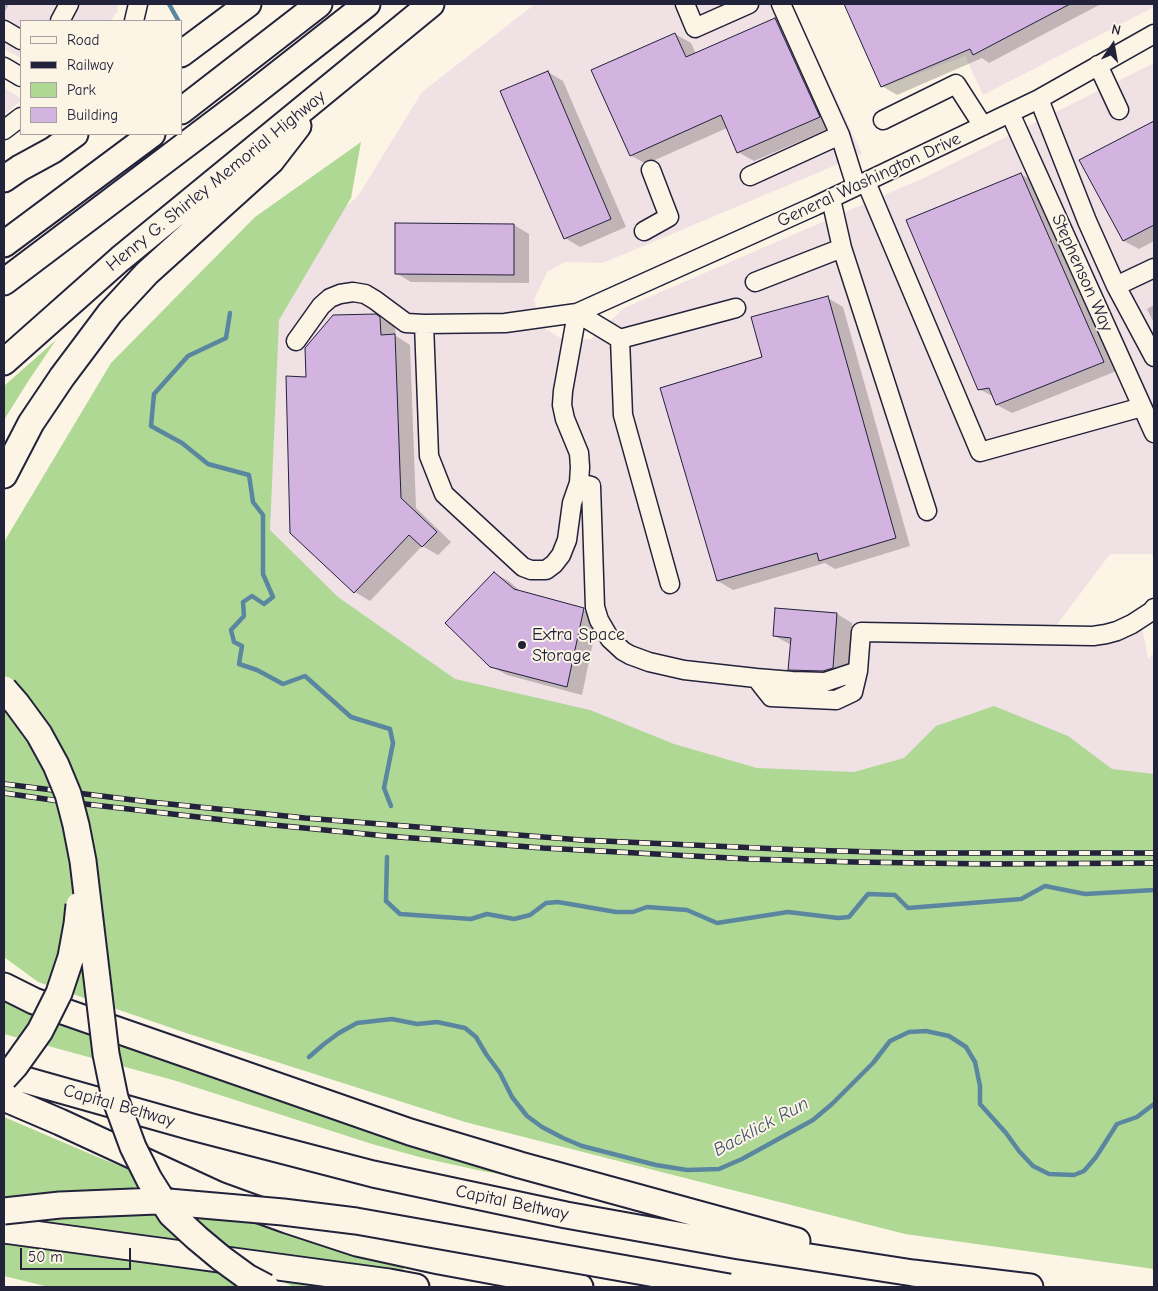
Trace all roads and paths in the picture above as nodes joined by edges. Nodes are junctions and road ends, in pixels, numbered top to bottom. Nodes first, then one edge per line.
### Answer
1 (70, 4) edge
2 (138, 4) edge
3 (248, 4) edge
4 (319, 4) edge
5 (367, 4) edge
6 (431, 4) edge
7 (685, 4) edge
8 (750, 4) edge
9 (781, 4) edge
10 (61, 20) edge
11 (134, 20) edge
12 (4, 30) edge
13 (1154, 34) edge
14 (20, 39) edge
15 (182, 53) edge
16 (1098, 66) junction
17 (4, 67) edge
18 (20, 76) edge
19 (325, 91) junction
20 (1038, 99) junction
21 (182, 110) edge
22 (1118, 110) dead end
23 (1010, 113) junction
24 (20, 118) edge
25 (883, 120) dead end
26 (983, 126) junction
27 (4, 130) edge
28 (74, 135) edge
29 (151, 135) edge
30 (840, 135) junction
31 (53, 150) junction
32 (650, 170) dead end
33 (750, 176) dead end
34 (4, 179) edge
35 (861, 184) junction
36 (4, 198) edge
37 (831, 199) junction
38 (644, 231) dead end
39 (4, 244) edge
40 (842, 248) junction
41 (1154, 268) edge
42 (4, 282) edge
43 (755, 282) dead end
44 (1116, 286) junction
45 (736, 308) dead end
46 (577, 313) junction
47 (424, 324) junction
48 (94, 334) junction
49 (620, 339) junction
50 (296, 341) dead end
51 (1154, 357) edge
52 (4, 362) edge
53 (1142, 407) junction
54 (1154, 433) edge
55 (4, 450) edge
56 (4, 475) edge
57 (579, 483) junction
58 (927, 511) dead end
59 (670, 584) dead end
60 (1154, 608) edge
61 (4, 689) edge
62 (83, 861) junction
63 (4, 986) edge
64 (4, 1074) edge
65 (4, 1078) edge
66 (4, 1098) edge
67 (4, 1211) edge
68 (4, 1230) edge
69 (912, 1273) junction
70 (266, 1287) edge
71 (416, 1287) edge
72 (580, 1287) edge
73 (729, 1287) edge
74 (1030, 1287) edge

1 - 10 street
2 - 11 street
3 - 15 highway
4 - 21 highway
5 - 42 highway
6 - 19 highway, Henry G. Shirley Memorial Highway
7 - 8 street
9 - 30 street
12 - 14 street
13 - 16 street, General Washington Drive
16 - 20 street, General Washington Drive
16 - 22 street
17 - 18 street
19 - 48 highway
19 - 52 highway, Henry G. Shirley Memorial Highway
20 - 23 street, General Washington Drive
20 - 44 street
23 - 26 street, General Washington Drive
23 - 53 street, Stephenson Way
24 - 27 street
25 - 26 street
26 - 35 street, General Washington Drive
28 - 31 highway
29 - 39 highway
30 - 33 street
30 - 35 street
31 - 34 highway
31 - 36 highway
32 - 38 street
35 - 37 street, General Washington Drive
35 - 53 street
37 - 40 street
37 - 46 street, General Washington Drive
40 - 43 street
40 - 58 street
41 - 44 street
44 - 51 street
45 - 49 street
46 - 47 street, General Washington Drive
46 - 49 street
46 - 57 street
47 - 50 street, General Washington Drive
47 - 57 street
48 - 55 highway
48 - 56 highway
49 - 59 street
53 - 54 street, Stephenson Way
57 - 60 street
61 - 62 highway, bridge
62 - 65 highway, bridge
62 - 70 highway, bridge
63 - 69 highway
64 - 69 highway, Capital Beltway
66 - 72 highway
67 - 73 highway, bridge
68 - 71 highway
69 - 74 highway, Capital Beltway

